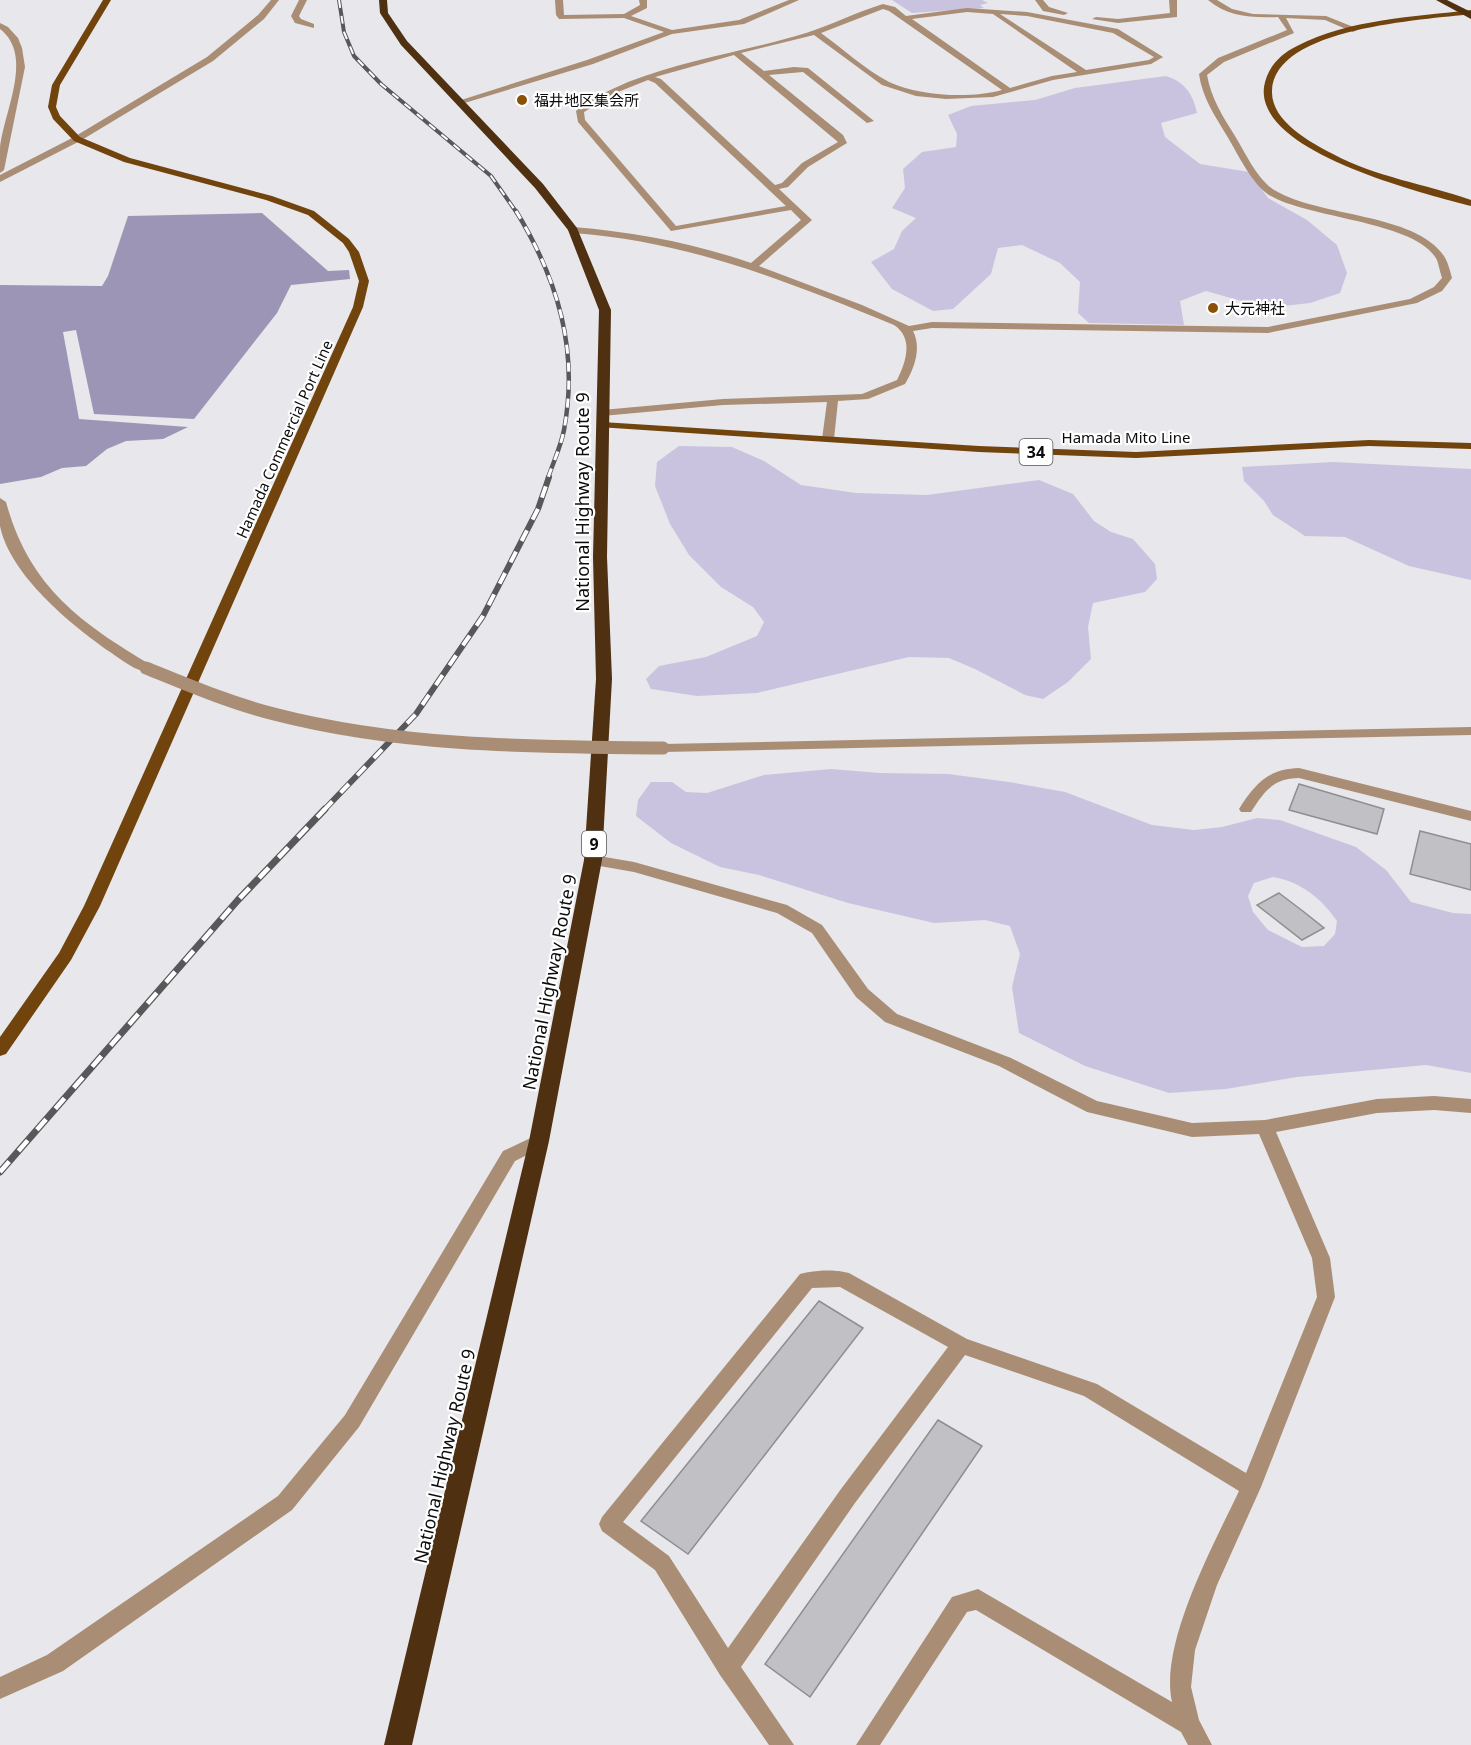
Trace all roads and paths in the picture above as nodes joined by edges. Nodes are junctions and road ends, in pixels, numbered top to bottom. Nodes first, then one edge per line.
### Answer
1 (107, 0) edge
2 (275, 0) edge
3 (303, 0) edge
4 (382, 0) edge
5 (559, 0) edge
6 (643, 0) edge
7 (795, 0) edge
8 (1039, 0) edge
9 (1173, 0) edge
10 (1212, 0) edge
11 (1440, 0) edge
12 (882, 3) edge
13 (997, 12) junction
14 (1468, 14) edge
15 (1280, 15) junction
16 (625, 16) junction
17 (905, 18) junction
18 (0, 26) edge
19 (311, 26) dead end
20 (1353, 30) junction
21 (814, 31) junction
22 (671, 32) junction
23 (736, 53) junction
24 (1085, 73) junction
25 (762, 74) junction
26 (647, 77) junction
27 (1009, 91) junction
28 (461, 103) junction
29 (870, 121) dead end
30 (77, 139) junction
31 (0, 170) edge
32 (1372, 174) junction
33 (0, 179) edge
34 (774, 188) junction
35 (1471, 194) edge
36 (1471, 202) edge
37 (794, 207) junction
38 (573, 230) junction
39 (754, 265) junction
40 (907, 329) junction
41 (833, 398) junction
42 (602, 419) junction
43 (828, 439) junction
44 (1471, 446) edge
45 (0, 502) edge
46 (1471, 731) edge
47 (1246, 809) dead end
48 (1471, 816) edge
49 (593, 860) junction
50 (0, 1050) edge
51 (1471, 1106) edge
52 (1265, 1127) junction
53 (539, 1142) junction
54 (961, 1345) junction
55 (1251, 1486) junction
56 (728, 1667) junction
57 (0, 1688) edge
58 (1189, 1724) junction
59 (398, 1745) edge
60 (783, 1745) edge
61 (867, 1745) edge
62 (1201, 1745) edge

1 - 30 main road, Hamada Commercial Port Line
2 - 30 street
3 - 19 street
4 - 28 highway, National Highway Route 9 / 9
5 - 16 street
6 - 16 street
7 - 22 street
8 - 9 street
10 - 15 street
11 - 14 highway
12 - 17 street
12 - 21 street
13 - 17 street
13 - 24 street
13 - 24 street
14 - 20 main road
15 - 20 street
15 - 40 street
16 - 22 street
17 - 27 street
18 - 31 street
20 - 32 main road
21 - 23 street
21 - 27 street
22 - 28 street
23 - 25 street
23 - 26 street
24 - 27 street
25 - 29 street
25 - 34 street
26 - 34 street
26 - 37 street
28 - 38 highway, National Highway Route 9 / 9
30 - 33 street
30 - 50 main road, Hamada Commercial Port Line
32 - 35 main road
32 - 36 main road
34 - 37 street
37 - 39 street
38 - 39 street
38 - 42 highway, National Highway Route 9 / 9
39 - 40 street
40 - 41 street
41 - 42 street
41 - 43 street
42 - 43 main road, Hamada Mito Line / 34
42 - 49 highway, National Highway Route 9 / 9
43 - 44 main road, Hamada Mito Line / 34
45 - 46 street, bridge
47 - 48 street
49 - 52 street
49 - 53 highway, National Highway Route 9 / 9
51 - 52 street
52 - 55 street
53 - 57 street
53 - 59 highway, National Highway Route 9 / 9
54 - 55 street
54 - 56 street
54 - 56 street
55 - 58 street
56 - 60 street
58 - 61 street
58 - 62 street

